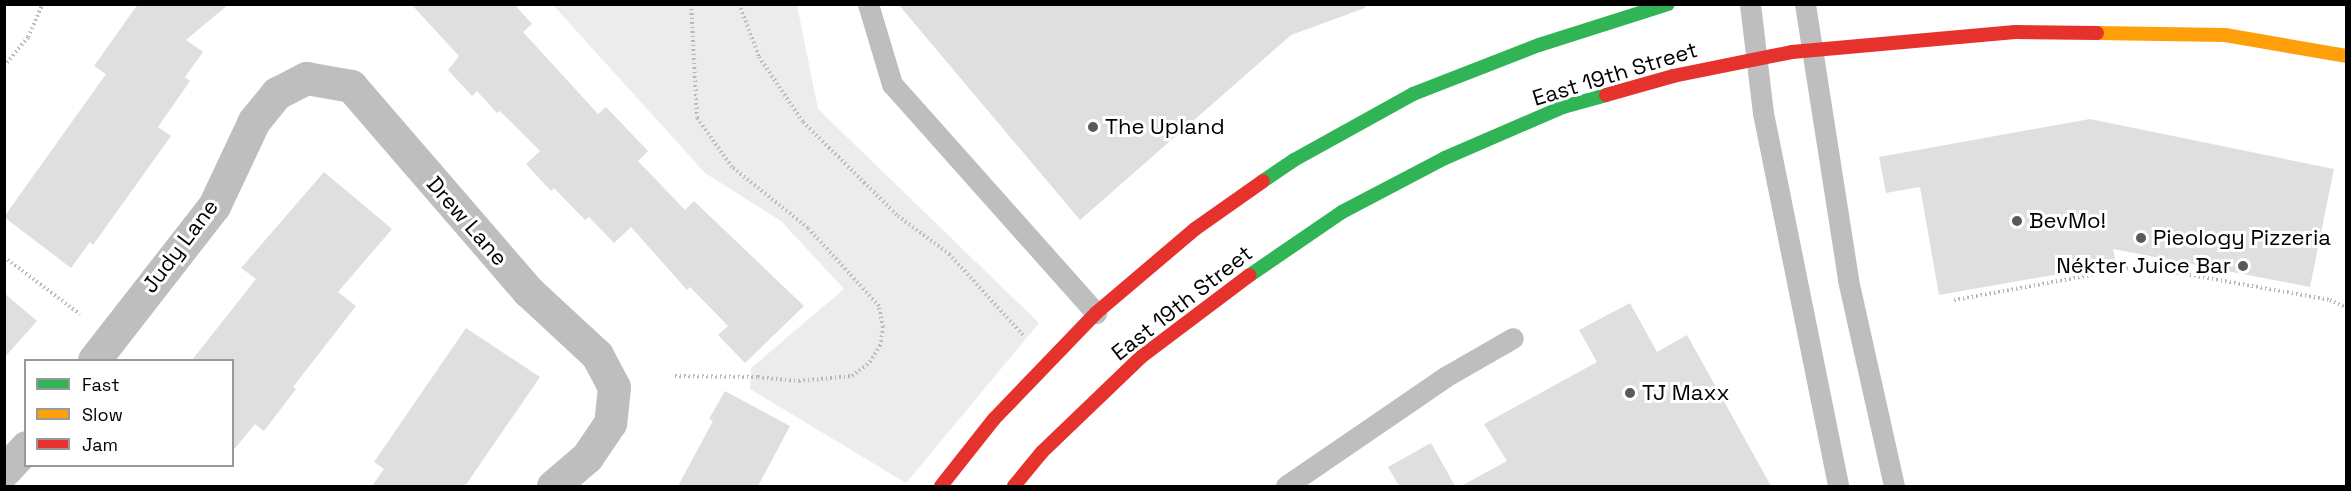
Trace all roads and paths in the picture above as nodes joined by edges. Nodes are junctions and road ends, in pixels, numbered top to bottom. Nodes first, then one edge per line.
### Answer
1 (43, 4) edge
2 (691, 4) edge
3 (739, 4) edge
4 (868, 4) edge
5 (1668, 4) edge
6 (1750, 4) edge
7 (1805, 4) edge
8 (1812, 51) junction
9 (2346, 56) edge
10 (1758, 58) junction
11 (4, 66) edge
12 (306, 78) joint
13 (4, 257) edge
14 (1954, 300) dead end
15 (2346, 307) edge
16 (1096, 313) junction
17 (80, 314) dead end
18 (1023, 335) dead end
19 (1513, 338) dead end
20 (95, 359) edge
21 (675, 376) dead end
22 (24, 449) edge
23 (4, 471) edge
24 (552, 486) edge
25 (941, 486) edge
26 (1014, 486) edge
27 (1286, 486) edge
28 (1838, 486) edge
29 (1894, 486) edge

1 - 11 path
2 - 21 path
3 - 18 path
4 - 16 lane
5 - 16 main road, East 19th Street
6 - 10 lane
7 - 8 lane
8 - 9 main road, East 19th Street
8 - 10 main road, East 19th Street
8 - 29 lane
10 - 26 main road, East 19th Street
10 - 28 lane
12 - 20 street, Judy Lane
12 - 24 street, Drew Lane
13 - 17 path
14 - 15 path
16 - 25 main road, East 19th Street
19 - 27 lane
22 - 23 street

